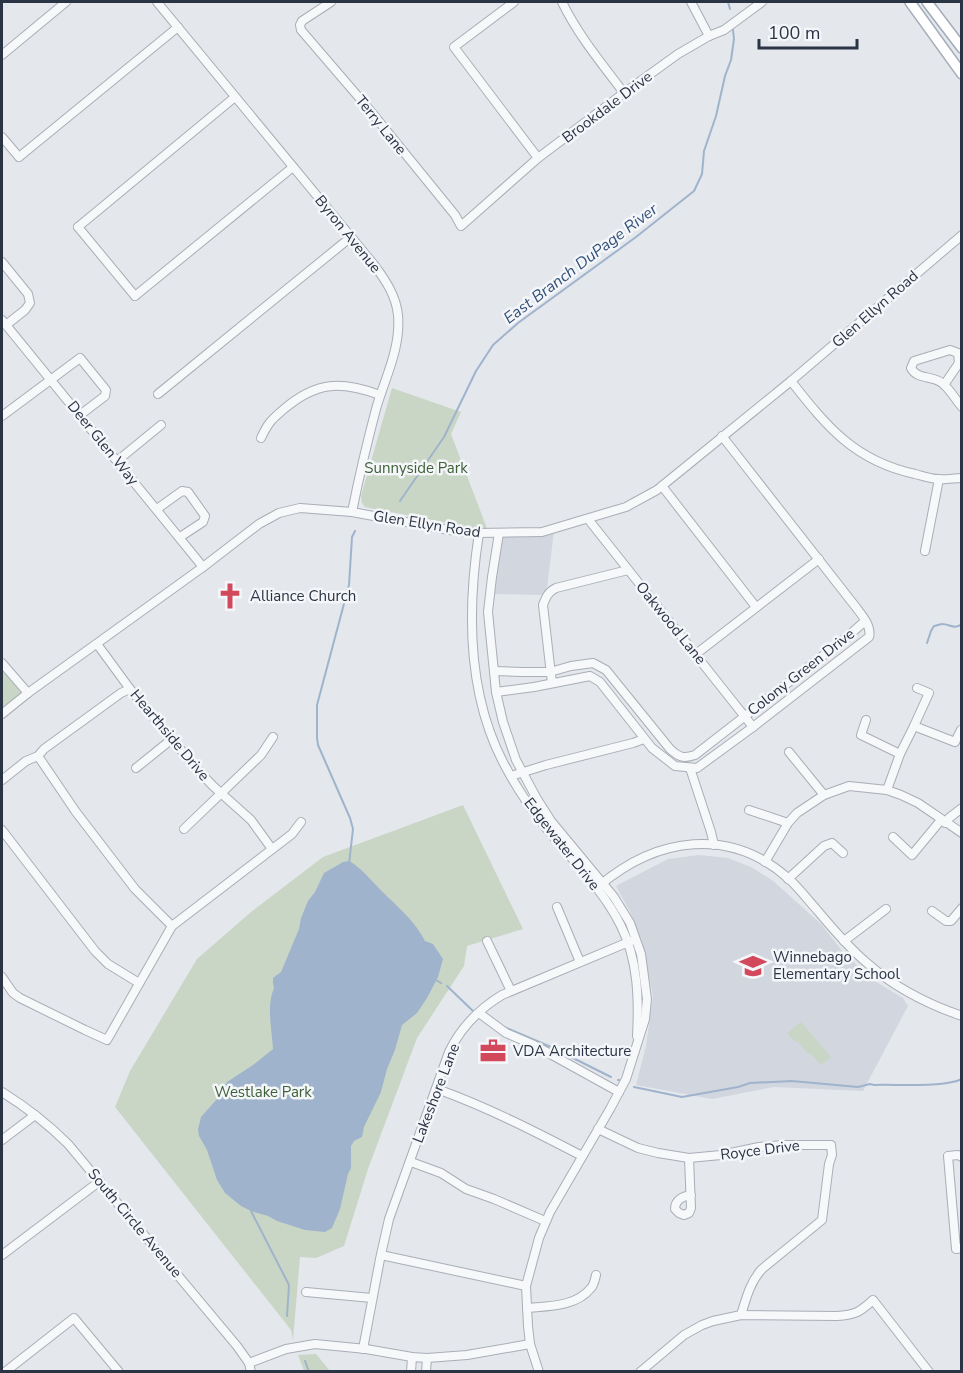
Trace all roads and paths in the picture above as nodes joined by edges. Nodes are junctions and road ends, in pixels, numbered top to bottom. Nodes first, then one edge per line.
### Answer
1 (66, 2) edge
2 (157, 2) edge
3 (332, 2) edge
4 (514, 2) edge
5 (562, 2) edge
6 (691, 2) edge
7 (762, 2) edge
8 (910, 2) edge
9 (927, 2) edge
10 (178, 27) junction
11 (709, 36) junction
12 (962, 48) edge
13 (2, 55) edge
14 (962, 74) edge
15 (624, 93) junction
16 (235, 97) junction
17 (2, 137) edge
18 (538, 158) junction
19 (293, 167) junction
20 (461, 226) joint
21 (962, 235) edge
22 (351, 237) junction
23 (2, 262) edge
24 (4, 323) edge
25 (51, 380) junction
26 (791, 381) junction
27 (944, 385) junction
28 (158, 394) dead end
29 (380, 395) junction
30 (962, 407) edge
31 (80, 415) junction
32 (2, 416) edge
33 (161, 425) dead end
34 (722, 436) junction
35 (261, 438) dead end
36 (117, 461) junction
37 (962, 478) edge
38 (939, 480) junction
39 (662, 486) junction
40 (157, 509) junction
41 (352, 512) junction
42 (588, 519) junction
43 (479, 533) junction
44 (499, 533) junction
45 (180, 537) junction
46 (925, 551) dead end
47 (819, 559) junction
48 (203, 567) junction
49 (628, 570) junction
50 (756, 607) junction
51 (865, 621) junction
52 (97, 644) junction
53 (696, 654) junction
54 (2, 663) edge
55 (494, 671) junction
56 (550, 672) junction
57 (552, 683) junction
58 (130, 688) junction
59 (917, 688) dead end
60 (496, 692) junction
61 (28, 693) junction
62 (2, 714) edge
63 (745, 716) junction
64 (866, 720) dead end
65 (914, 726) junction
66 (753, 727) junction
67 (961, 730) edge
68 (273, 736) dead end
69 (172, 739) junction
70 (644, 739) junction
71 (789, 752) dead end
72 (900, 754) junction
73 (38, 756) junction
74 (136, 768) dead end
75 (690, 768) junction
76 (522, 773) junction
77 (512, 776) junction
78 (2, 780) edge
79 (887, 790) junction
80 (222, 793) junction
81 (824, 795) junction
82 (962, 808) edge
83 (749, 810) dead end
84 (943, 821) junction
85 (301, 822) dead end
86 (788, 823) junction
87 (184, 829) dead end
88 (2, 830) edge
89 (962, 833) edge
90 (893, 837) dead end
91 (714, 845) junction
92 (272, 849) junction
93 (843, 853) dead end
94 (765, 862) junction
95 (788, 879) junction
96 (600, 886) junction
97 (556, 908) dead end
98 (962, 908) edge
99 (886, 909) dead end
100 (932, 911) dead end
101 (171, 926) junction
102 (631, 940) junction
103 (487, 941) dead end
104 (844, 941) junction
105 (580, 962) junction
106 (2, 977) edge
107 (139, 982) junction
108 (510, 991) junction
109 (479, 1013) junction
110 (962, 1016) edge
111 (436, 1089) junction
112 (2, 1092) edge
113 (619, 1092) junction
114 (35, 1115) junction
115 (598, 1129) junction
116 (2, 1140) edge
117 (582, 1156) junction
118 (962, 1157) edge
119 (689, 1158) junction
120 (411, 1162) junction
121 (100, 1181) junction
122 (691, 1195) dead end
123 (545, 1221) junction
124 (958, 1248) edge
125 (2, 1255) edge
126 (381, 1255) junction
127 (596, 1275) dead end
128 (526, 1286) junction
129 (306, 1292) dead end
130 (372, 1298) junction
131 (527, 1308) junction
132 (741, 1315) junction
133 (530, 1344) junction
134 (363, 1349) junction
135 (412, 1357) junction
136 (427, 1358) junction
137 (249, 1363) junction
138 (5, 1371) edge
139 (119, 1371) edge
140 (251, 1371) edge
141 (411, 1371) edge
142 (426, 1371) edge
143 (539, 1371) edge
144 (640, 1371) edge
145 (929, 1371) edge

1 - 13 street
2 - 10 street, Byron Avenue
3 - 20 street, Terry Lane
4 - 18 street
5 - 15 street
6 - 11 street
7 - 11 street, Brookdale Drive
8 - 14 main road
9 - 12 main road
10 - 16 street, Byron Avenue
10 - 17 street
11 - 15 street, Brookdale Drive
15 - 18 street, Brookdale Drive
16 - 19 street, Byron Avenue
16 - 19 street
18 - 20 street, Brookdale Drive
19 - 22 street, Byron Avenue
21 - 26 street, Glen Ellyn Road
22 - 28 street
22 - 29 street, Byron Avenue
23 - 24 street
24 - 25 street, Deer Glen Way
25 - 31 street, Deer Glen Way
25 - 31 street
25 - 32 street
26 - 34 street, Glen Ellyn Road
26 - 38 street
27 - 27 street
27 - 30 street
29 - 35 street
29 - 41 street, Byron Avenue
31 - 36 street, Deer Glen Way
33 - 36 street
34 - 39 street, Glen Ellyn Road
34 - 47 street
36 - 40 street, Deer Glen Way
37 - 38 street
38 - 46 street
39 - 42 street, Glen Ellyn Road
39 - 50 street
40 - 45 street, Deer Glen Way
40 - 45 street
41 - 43 street, Glen Ellyn Road
41 - 48 street, Glen Ellyn Road
42 - 44 street, Glen Ellyn Road
42 - 49 street, Oakwood Lane
43 - 44 street, Glen Ellyn Road
43 - 77 street, Edgewater Drive
44 - 55 street, Edgewater Drive
45 - 48 street, Deer Glen Way
47 - 50 street
47 - 51 street
48 - 52 street, Glen Ellyn Road
49 - 53 street, Oakwood Lane
49 - 56 street
50 - 53 street
51 - 63 street, Colony Green Drive
51 - 66 street, Colony Green Drive
52 - 58 street, Hearthside Drive
52 - 61 street, Glen Ellyn Road
53 - 63 street, Oakwood Lane
54 - 61 street
55 - 56 street, Colony Green Drive
55 - 60 street, Edgewater Drive
56 - 57 street
56 - 63 street, Colony Green Drive
57 - 60 street
57 - 70 street
58 - 69 street, Hearthside Drive
58 - 73 street
59 - 65 street
60 - 76 street, Edgewater Drive
61 - 62 street, Glen Ellyn Road
63 - 66 street, Oakwood Lane
64 - 72 street
65 - 67 street
65 - 72 street
66 - 75 street, Colony Green Drive
68 - 80 street
69 - 74 street
69 - 80 street, Hearthside Drive
70 - 75 street
70 - 76 street
71 - 81 street
72 - 79 street
73 - 78 street
73 - 101 street
75 - 91 street
76 - 77 street
76 - 96 street, Edgewater Drive
77 - 96 street, Edgewater Drive
79 - 81 street
79 - 84 street
80 - 87 street
80 - 92 street, Hearthside Drive
81 - 86 street
82 - 84 street
83 - 86 street
84 - 89 street
84 - 90 street
85 - 92 street
86 - 94 street
88 - 107 street
91 - 94 street
91 - 96 street
92 - 101 street
93 - 95 street
94 - 95 street
95 - 104 street
96 - 102 street, Edgewater Drive
97 - 105 street
98 - 100 street
99 - 104 street
101 - 107 street
102 - 105 street, Lakeshore Lane
102 - 113 street, Edgewater Drive
103 - 108 street
104 - 110 street
105 - 108 street, Lakeshore Lane
106 - 107 street
108 - 109 street, Lakeshore Lane
109 - 111 street, Lakeshore Lane
109 - 113 street
111 - 117 street
111 - 120 street, Lakeshore Lane
112 - 114 street, South Circle Avenue
113 - 115 street, Edgewater Drive
114 - 116 street
114 - 121 street, South Circle Avenue
115 - 117 street, Edgewater Drive
115 - 119 street, Royce Drive
117 - 123 street, Edgewater Drive
118 - 124 street
119 - 122 street
119 - 132 street, Royce Drive
120 - 123 street
120 - 126 street, Lakeshore Lane
121 - 125 street
121 - 137 street, South Circle Avenue
123 - 128 street, Edgewater Drive
126 - 128 street
126 - 130 street, Lakeshore Lane
127 - 131 street
128 - 131 street, Edgewater Drive
129 - 130 street
130 - 134 street, Lakeshore Lane
131 - 133 street, Edgewater Drive
132 - 144 street
132 - 145 street
133 - 136 street
133 - 143 street, Edgewater Drive
134 - 135 street
134 - 137 street
135 - 136 street
135 - 141 street
136 - 142 street
137 - 140 street, South Circle Avenue
138 - 139 street

